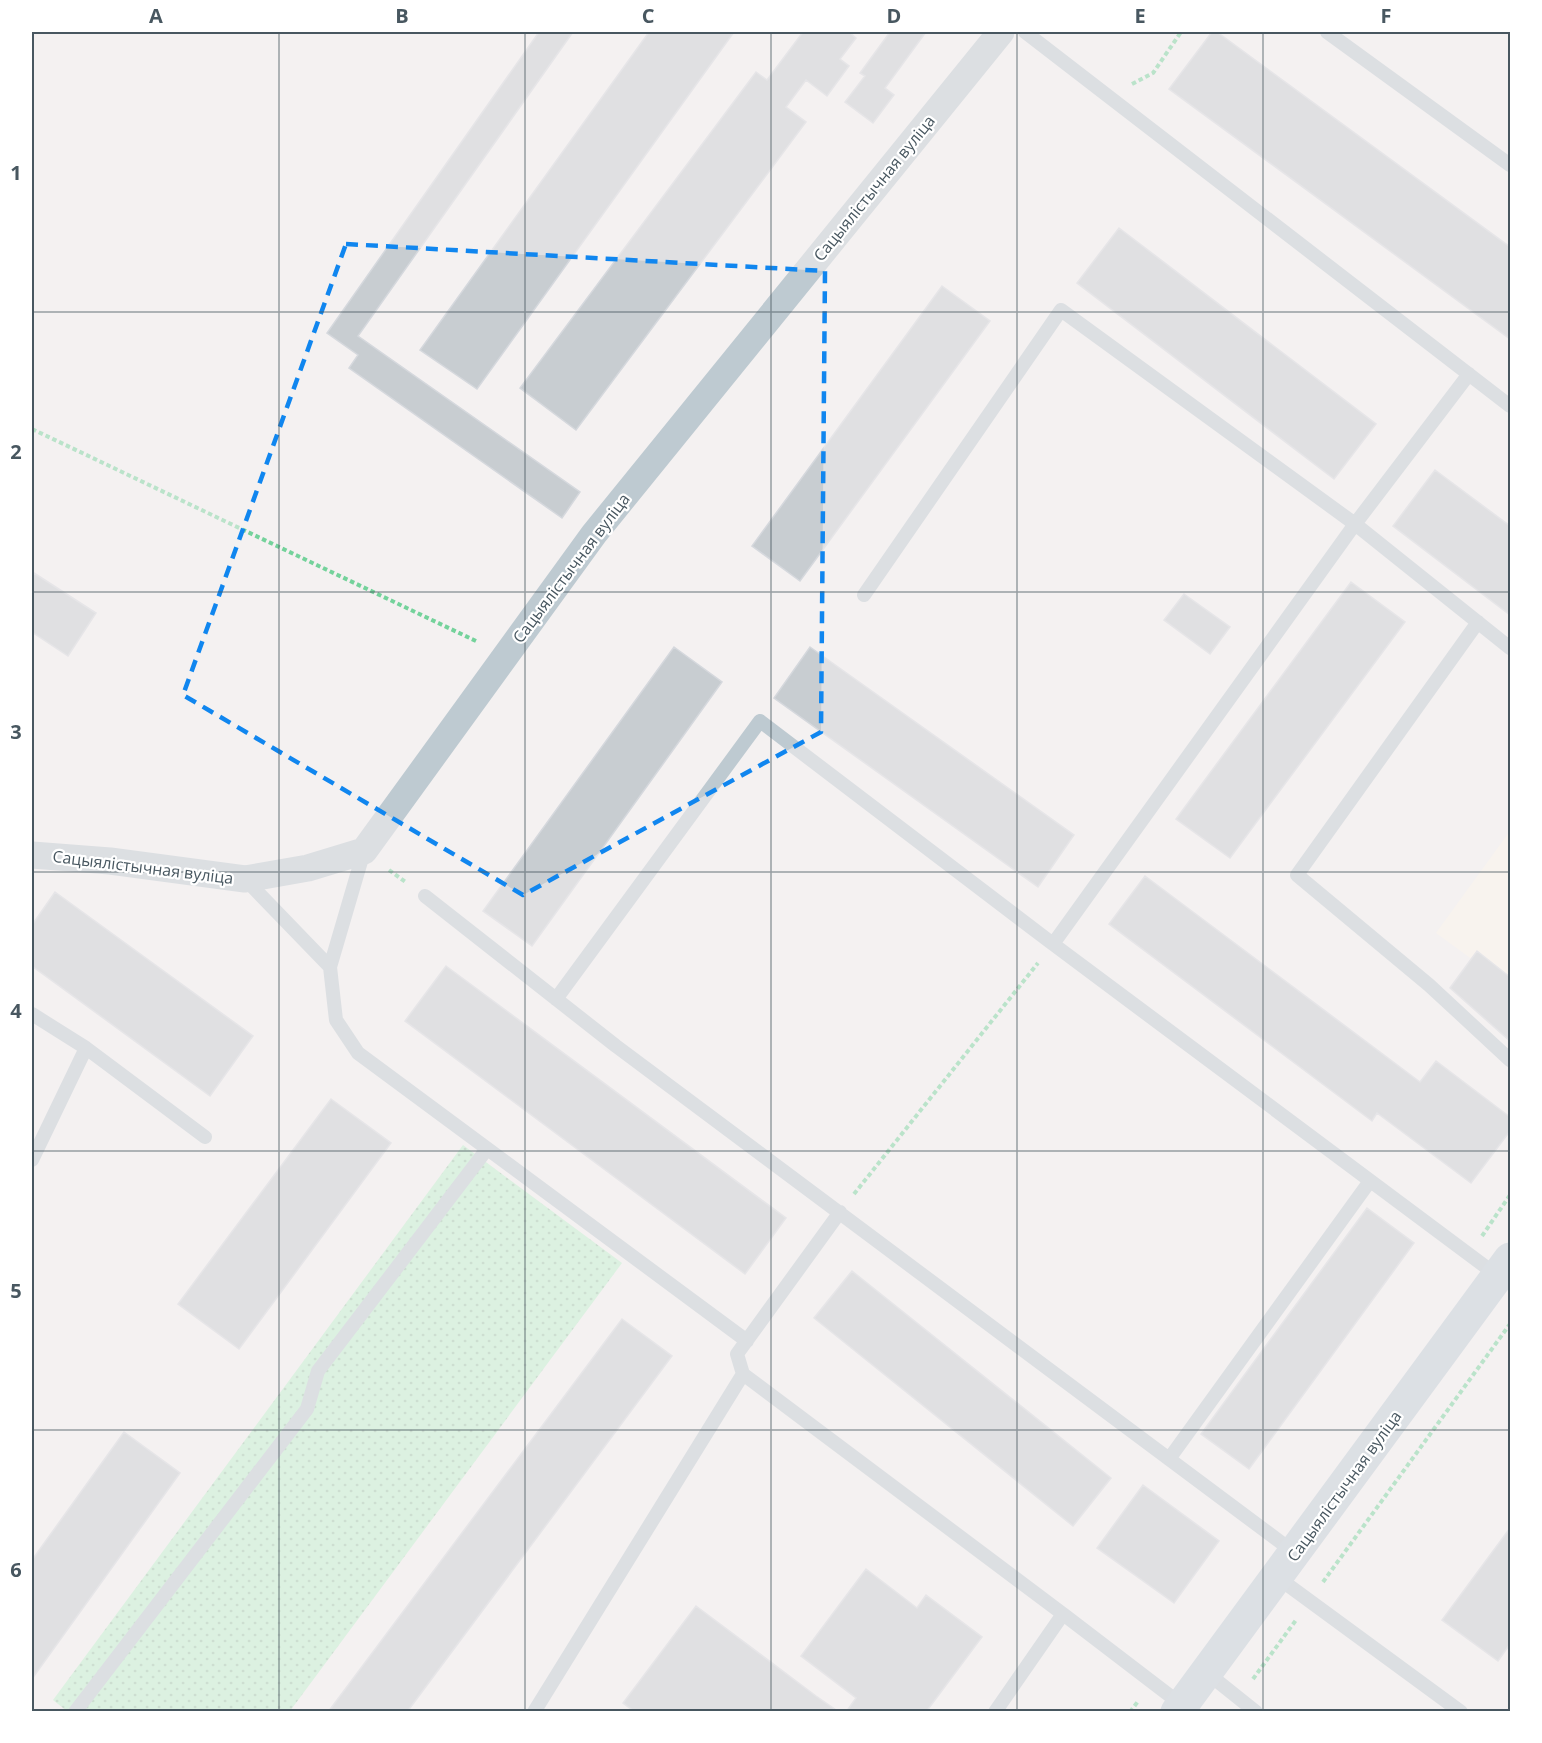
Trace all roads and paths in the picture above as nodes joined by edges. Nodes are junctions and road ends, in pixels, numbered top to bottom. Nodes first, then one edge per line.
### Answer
1 (1001, 32) edge
2 (1025, 32) edge
3 (1181, 32) edge
4 (1327, 32) edge
5 (1109, 96) junction
6 (1510, 165) edge
7 (1468, 374) junction
8 (1510, 406) edge
9 (32, 429) edge
10 (1355, 524) junction
11 (864, 595) dead end
12 (1478, 622) junction
13 (1510, 648) edge
14 (506, 655) junction
15 (364, 851) junction
16 (32, 855) edge
17 (245, 879) junction
18 (425, 896) joint
19 (1053, 944) junction
20 (330, 967) junction
21 (556, 999) junction
22 (32, 1014) edge
23 (86, 1048) junction
24 (1510, 1060) edge
25 (205, 1137) dead end
26 (487, 1149) junction
27 (32, 1161) edge
28 (1371, 1181) junction
29 (840, 1212) junction
30 (1504, 1267) edge
31 (1510, 1324) edge
32 (747, 1341) junction
33 (743, 1374) junction
34 (1169, 1459) junction
35 (1286, 1565) junction
36 (1310, 1601) junction
37 (1063, 1614) junction
38 (1206, 1672) junction
39 (1239, 1698) junction
40 (1179, 1708) edge
41 (75, 1712) edge
42 (534, 1712) edge
43 (994, 1712) edge
44 (1256, 1712) edge
45 (1461, 1712) edge

1 - 14 street, Сацыялістычная вуліца
2 - 5 lane
3 - 5 path
4 - 6 lane
5 - 7 lane
7 - 8 lane
7 - 10 lane
9 - 14 path
10 - 11 lane
10 - 12 lane
10 - 19 lane
12 - 13 lane
12 - 24 lane
14 - 15 street, Сацыялістычная вуліца
15 - 17 street, Сацыялістычная вуліца
15 - 18 path
15 - 20 lane
16 - 17 street, Сацыялістычная вуліца
17 - 20 lane
18 - 21 lane
19 - 21 lane
19 - 28 lane
19 - 29 path
20 - 26 lane
21 - 29 lane
22 - 23 lane
23 - 25 lane
23 - 27 lane
26 - 32 lane
26 - 41 lane
28 - 30 lane
28 - 34 lane
29 - 32 lane
29 - 34 lane
30 - 35 main road, Сацыялістычная вуліца
31 - 36 path
32 - 33 lane
33 - 37 lane
33 - 42 lane
34 - 35 lane
35 - 36 lane
35 - 38 main road, Сацыялістычная вуліца
36 - 39 path
36 - 45 lane
37 - 40 lane
37 - 43 lane
38 - 39 lane
38 - 40 main road, Сацыялістычная вуліца
39 - 44 lane

